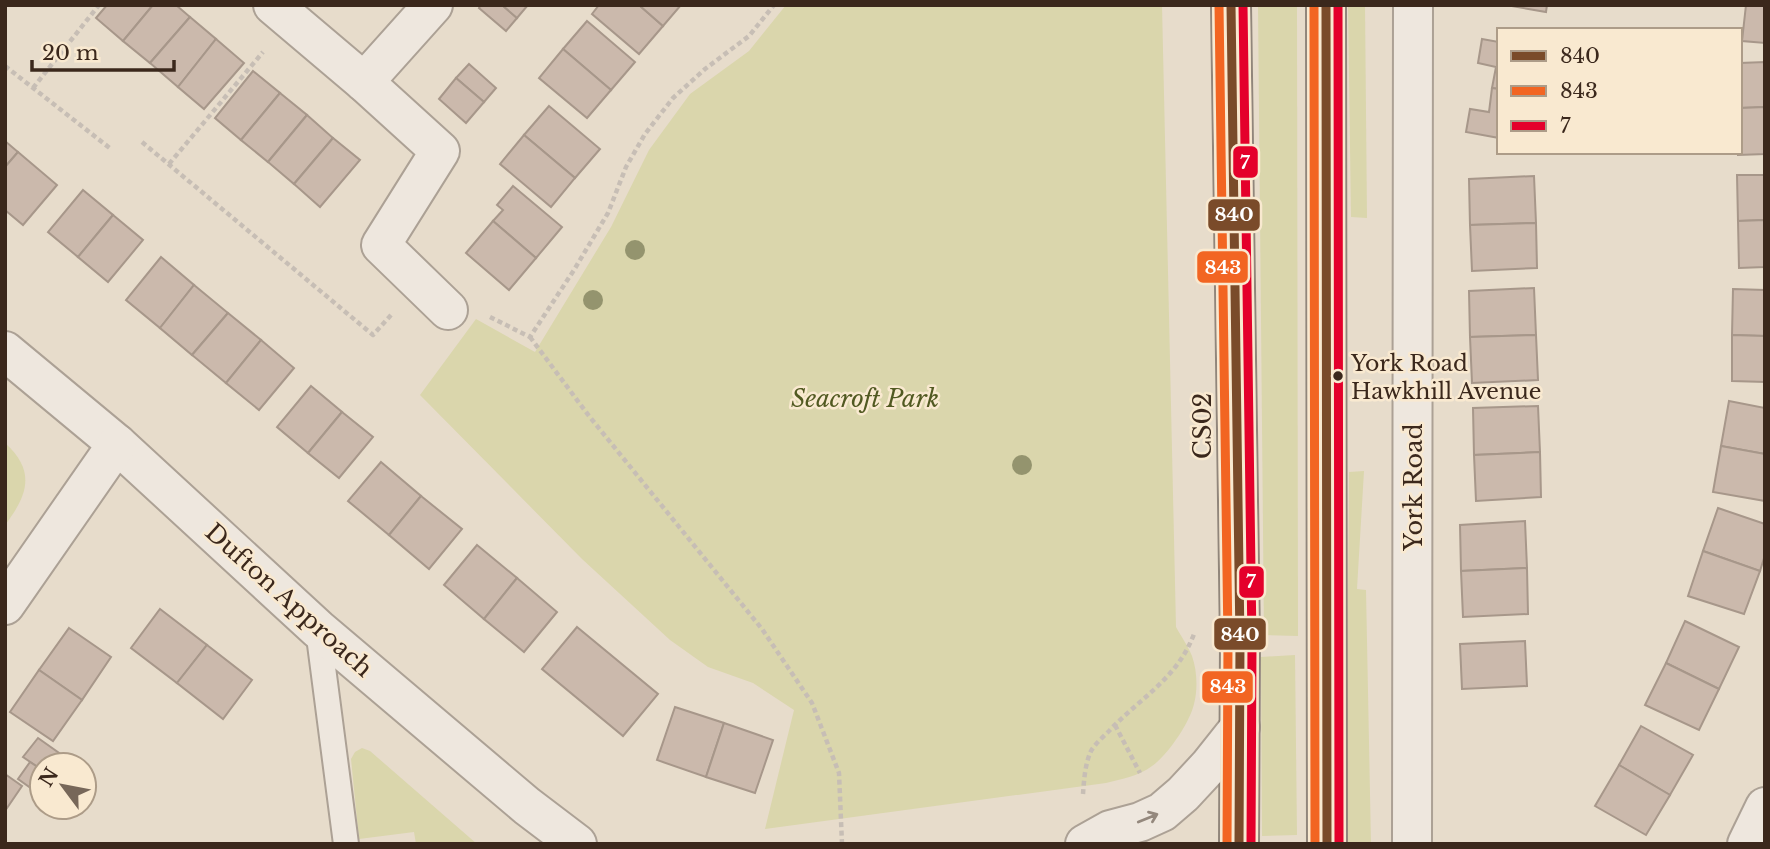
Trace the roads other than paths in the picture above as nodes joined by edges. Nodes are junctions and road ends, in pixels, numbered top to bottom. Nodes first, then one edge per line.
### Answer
1 (433, 5) edge
2 (1231, 5) edge
3 (1325, 5) edge
4 (1413, 5) edge
5 (282, 13) edge
6 (364, 82) junction
7 (448, 310) road end
8 (5, 351) edge
9 (117, 444) junction
10 (5, 605) edge
11 (318, 629) junction
12 (1240, 727) junction
13 (1765, 807) edge
14 (346, 844) edge
15 (577, 844) edge
16 (1086, 844) edge
17 (1239, 844) edge
18 (1327, 844) edge
19 (1412, 844) edge
20 (1746, 844) edge

1 - 6 street
2 - 12 highway
3 - 18 highway
4 - 19 street, York Road
5 - 6 street
6 - 7 street
8 - 9 street, Dufton Approach
9 - 10 street
9 - 11 street, Dufton Approach
11 - 14 lane
11 - 15 street, Dufton Approach
16 -> 12 street
12 - 17 highway
13 - 20 street

